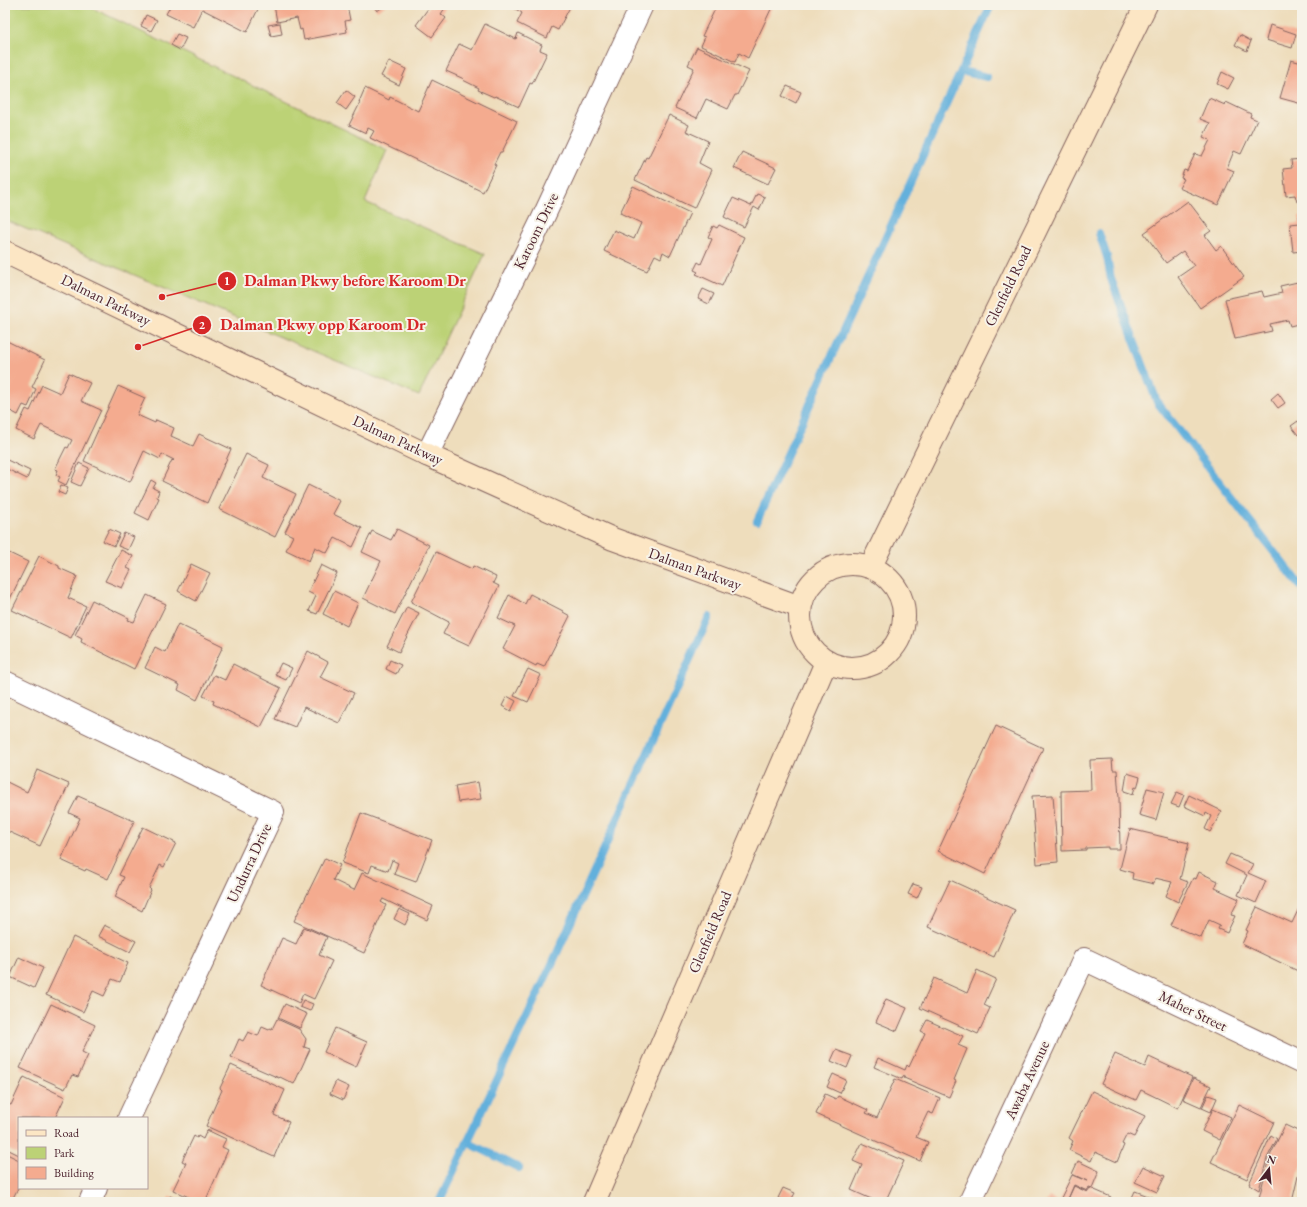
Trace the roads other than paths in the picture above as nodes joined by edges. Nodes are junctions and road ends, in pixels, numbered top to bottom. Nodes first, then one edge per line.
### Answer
1 (642, 5) edge
2 (1146, 5) edge
3 (5, 252) edge
4 (427, 455) junction
5 (871, 566) junction
6 (800, 607) junction
7 (826, 662) junction
8 (5, 682) edge
9 (1084, 959) joint
10 (1302, 1063) edge
11 (129, 1117) edge
12 (96, 1189) edge
13 (90, 1202) edge
14 (594, 1202) edge
15 (970, 1202) edge

1 - 4 street, Karoom Drive
2 - 5 main road, Glenfield Road
3 - 4 main road, Dalman Parkway
4 - 6 main road, Dalman Parkway
5 - 6 main road
5 - 7 main road
6 - 7 main road
7 - 14 main road, Glenfield Road
8 - 11 street, Undurra Drive
9 - 10 street, Maher Street
9 - 15 street, Awaba Avenue
12 - 13 street

